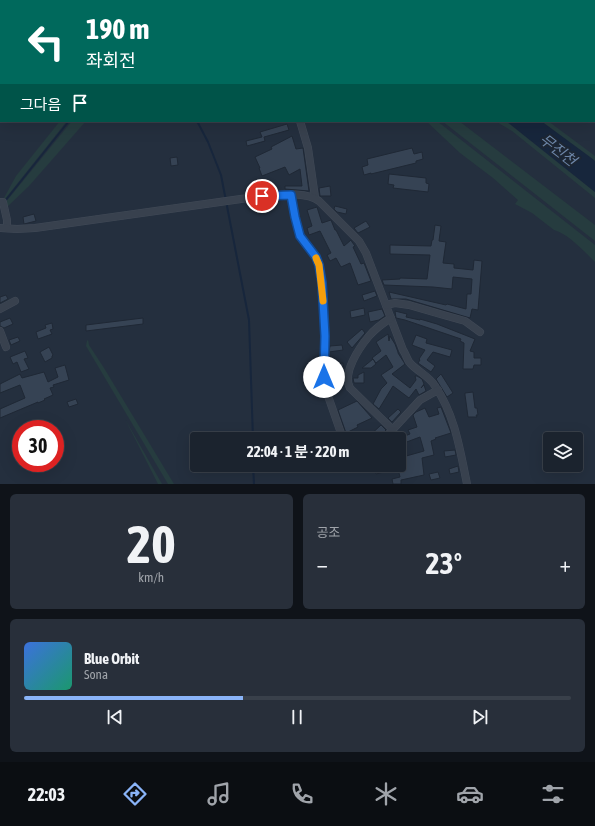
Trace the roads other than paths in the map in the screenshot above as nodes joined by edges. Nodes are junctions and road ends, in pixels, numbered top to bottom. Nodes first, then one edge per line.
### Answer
1 (300, 122) edge
2 (291, 195) junction
3 (315, 197) junction
4 (2, 203) edge
5 (3, 228) edge
6 (14, 301) dead end
7 (386, 305) junction
8 (0, 309) edge
9 (391, 318) junction
10 (0, 331) edge
11 (480, 332) dead end
12 (6, 347) dead end
13 (438, 390) junction
14 (392, 429) junction
15 (341, 432) edge
16 (390, 432) edge
17 (467, 484) edge

1 - 3 street
2 - 3 street
2 - 5 street
2 - 15 street
3 - 7 street
4 - 5 street
6 - 8 street
7 - 9 street
7 - 11 street
9 - 13 street
9 - 14 street
10 - 12 street
13 - 14 street
13 - 17 street
14 - 16 street

